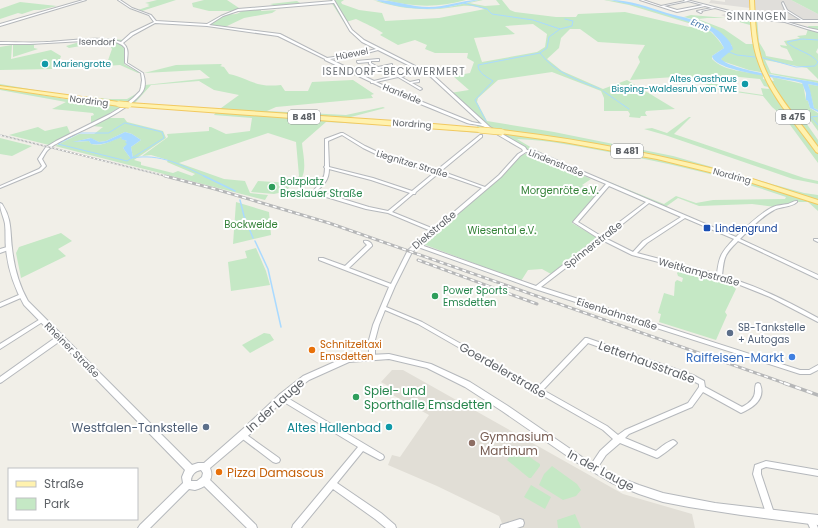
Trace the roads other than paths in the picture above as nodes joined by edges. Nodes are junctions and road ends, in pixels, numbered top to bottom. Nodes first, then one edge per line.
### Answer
1 (85, 0) edge
2 (119, 0) edge
3 (641, 0) edge
4 (686, 0) edge
5 (752, 0) edge
6 (334, 1) edge
7 (783, 3) dead end
8 (705, 4) junction
9 (662, 6) junction
10 (714, 8) junction
11 (701, 12) dead end
12 (753, 18) junction
13 (783, 21) junction
14 (803, 21) junction
15 (818, 21) edge
16 (155, 22) junction
17 (0, 25) edge
18 (207, 25) junction
19 (818, 31) edge
20 (0, 43) edge
21 (122, 43) junction
22 (378, 49) junction
23 (326, 59) junction
24 (378, 60) dead end
25 (370, 61) junction
26 (358, 62) dead end
27 (391, 65) dead end
28 (378, 68) junction
29 (424, 72) junction
30 (398, 76) junction
31 (392, 77) junction
32 (418, 81) dead end
33 (372, 82) junction
34 (409, 83) junction
35 (0, 87) edge
36 (420, 89) dead end
37 (485, 124) junction
38 (480, 133) junction
39 (525, 151) junction
40 (818, 151) edge
41 (326, 167) junction
42 (438, 172) junction
43 (608, 185) junction
44 (0, 187) edge
45 (485, 188) junction
46 (414, 193) junction
47 (802, 197) junction
48 (648, 202) junction
49 (795, 202) dead end
50 (818, 202) edge
51 (0, 205) edge
52 (818, 207) edge
53 (389, 212) junction
54 (684, 217) junction
55 (433, 230) junction
56 (601, 238) junction
57 (737, 239) junction
58 (366, 242) dead end
59 (417, 244) junction
60 (9, 248) junction
61 (0, 251) edge
62 (634, 254) junction
63 (321, 259) dead end
64 (346, 268) junction
65 (719, 276) junction
66 (818, 277) edge
67 (392, 286) junction
68 (537, 288) junction
69 (21, 296) junction
70 (0, 305) edge
71 (384, 308) junction
72 (42, 320) junction
73 (818, 320) edge
74 (61, 337) junction
75 (0, 347) edge
76 (372, 355) junction
77 (818, 367) edge
78 (0, 380) edge
79 (758, 386) dead end
80 (702, 388) junction
81 (539, 390) junction
82 (281, 397) junction
83 (242, 435) junction
84 (618, 439) junction
85 (673, 443) dead end
86 (362, 447) junction
87 (380, 457) dead end
88 (276, 460) dead end
89 (204, 467) junction
90 (593, 468) junction
91 (191, 470) junction
92 (818, 473) edge
93 (204, 482) junction
94 (188, 484) junction
95 (332, 484) junction
96 (770, 514) junction
97 (520, 523) dead end
98 (814, 523) edge
99 (143, 528) edge
100 (253, 528) edge
101 (296, 528) edge
102 (392, 528) edge
103 (504, 528) edge

1 - 17 street
2 - 16 street
3 - 9 street
4 - 8 street
4 - 9 street
5 - 12 main road, B 475
6 - 18 street
6 - 22 street
7 - 14 street
8 - 9 street
8 - 10 street
10 - 11 street
10 - 12 street
12 - 13 street
12 - 40 main road, B 475
13 - 14 street
13 - 19 street
14 - 15 street
16 - 18 street
16 - 21 street
18 - 23 street, Hanfelde
20 - 21 street, Isendorf
21 - 44 street, Isendorf
22 - 23 street, Hüewel
22 - 29 street, Lindenstraße
23 - 33 street, Hanfelde
24 - 25 street
25 - 26 street
25 - 28 street
27 - 28 street
28 - 31 street
29 - 30 street
29 - 37 street, Lindenstraße
30 - 31 street
30 - 34 street
31 - 33 street
32 - 34 street
33 - 37 street, Hanfelde
34 - 36 street
35 - 38 main road, Nordring / B 481, bridge
37 - 39 street, Lindenstraße
38 - 42 street
38 - 47 main road, Nordring / B 481, bridge
39 - 43 street, Lindenstraße
39 - 45 street, Diekstraße
41 - 42 street, Liegnitzer Straße
41 - 46 street
41 - 53 street
42 - 45 street, Liegnitzer Straße
42 - 46 street
43 - 48 street, Lindenstraße
43 - 56 street, Weitkampstraße
45 - 55 street, Diekstraße
46 - 53 street
47 - 50 main road, Nordring / B 481
47 - 52 main road
48 - 54 street, Lindenstraße
48 - 56 street, Spinnerstraße
49 - 57 street
51 - 60 street, Rheiner Straße
53 - 55 street
54 - 57 street, Lindenstraße
54 - 62 street
55 - 59 street, Diekstraße
56 - 62 street, Weitkampstraße
56 - 68 street, Spinnerstraße
57 - 65 street
57 - 66 street, Lindenstraße
58 - 64 street
59 - 67 street, Diekstraße
59 - 68 street, Eisenbahnstraße
60 - 61 street
60 - 69 street, Rheiner Straße
62 - 65 street, Weitkampstraße
63 - 64 street
64 - 67 street
65 - 73 street, Weitkampstraße
67 - 71 street, Diekstraße
68 - 77 street, Eisenbahnstraße
69 - 70 street
69 - 72 street, Rheiner Straße
71 - 76 street, Diekstraße
71 - 81 street, Goerdelerstraße
72 - 74 street, Rheiner Straße
72 - 75 street
74 - 78 street
74 - 91 street, Rheiner Straße
76 - 82 street, In der Lauge
76 - 90 street, In der Lauge
79 - 80 street, Letterhausstraße
80 - 81 street, Letterhausstraße
80 - 84 street, Letterhausstraße
81 - 84 street, Goerdelerstraße
82 - 83 street, In der Lauge
82 - 86 street
83 - 88 street, In der Lauge
83 - 89 street, In der Lauge
84 - 85 street
84 - 90 street, Letterhausstraße
86 - 87 street
86 - 95 street
89 - 91 street
89 - 93 street
90 - 96 street, In der Lauge
91 - 94 street
92 - 96 street
93 - 94 street
93 - 100 street
94 - 99 street
95 - 101 street
95 - 102 street
96 - 98 street, In der Lauge
97 - 103 street

